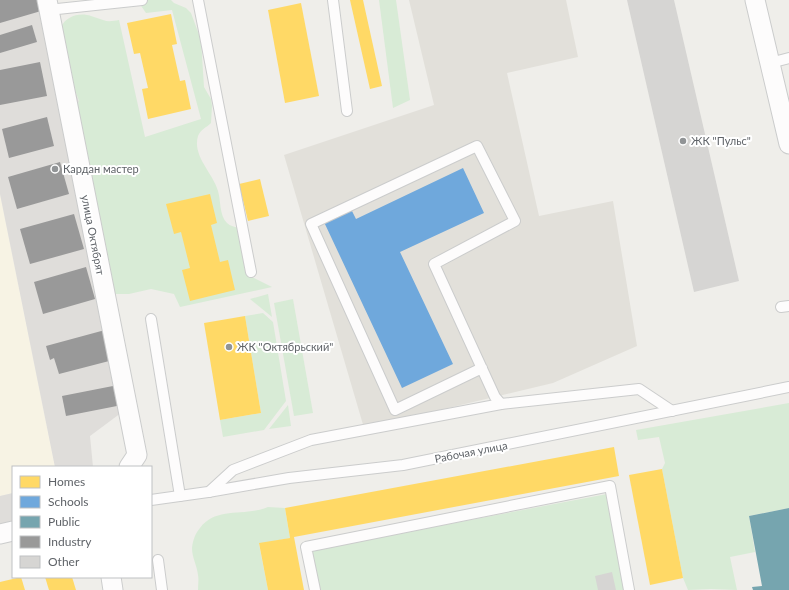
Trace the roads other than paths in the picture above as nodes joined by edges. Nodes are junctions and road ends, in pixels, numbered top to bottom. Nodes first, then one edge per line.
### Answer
1 (142, 0) edge
2 (198, 0) edge
3 (333, 0) edge
4 (755, 0) edge
5 (47, 5) edge
6 (789, 58) edge
7 (770, 63) junction
8 (347, 111) dead end
9 (789, 144) edge
10 (251, 272) dead end
11 (151, 319) dead end
12 (482, 368) junction
13 (789, 387) edge
14 (501, 404) junction
15 (672, 411) junction
16 (130, 466) edge
17 (208, 492) junction
18 (180, 496) junction
19 (152, 500) edge
20 (12, 531) edge
21 (0, 534) edge
22 (158, 560) dead end
23 (111, 578) edge
24 (113, 590) edge
25 (162, 590) edge
26 (315, 590) edge
27 (629, 590) edge

1 - 5 lane
2 - 10 lane
3 - 8 lane
4 - 7 street
5 - 16 street, улица Октябрят
6 - 7 lane
7 - 9 street
11 - 18 lane
12 - 12 lane
12 - 14 lane
13 - 15 lane, Рабочая улица
14 - 15 lane
14 - 17 lane
15 - 17 lane, Рабочая улица
17 - 18 lane, Рабочая улица
18 - 19 lane, Рабочая улица
20 - 21 street
22 - 25 lane
23 - 24 street
26 - 27 lane

